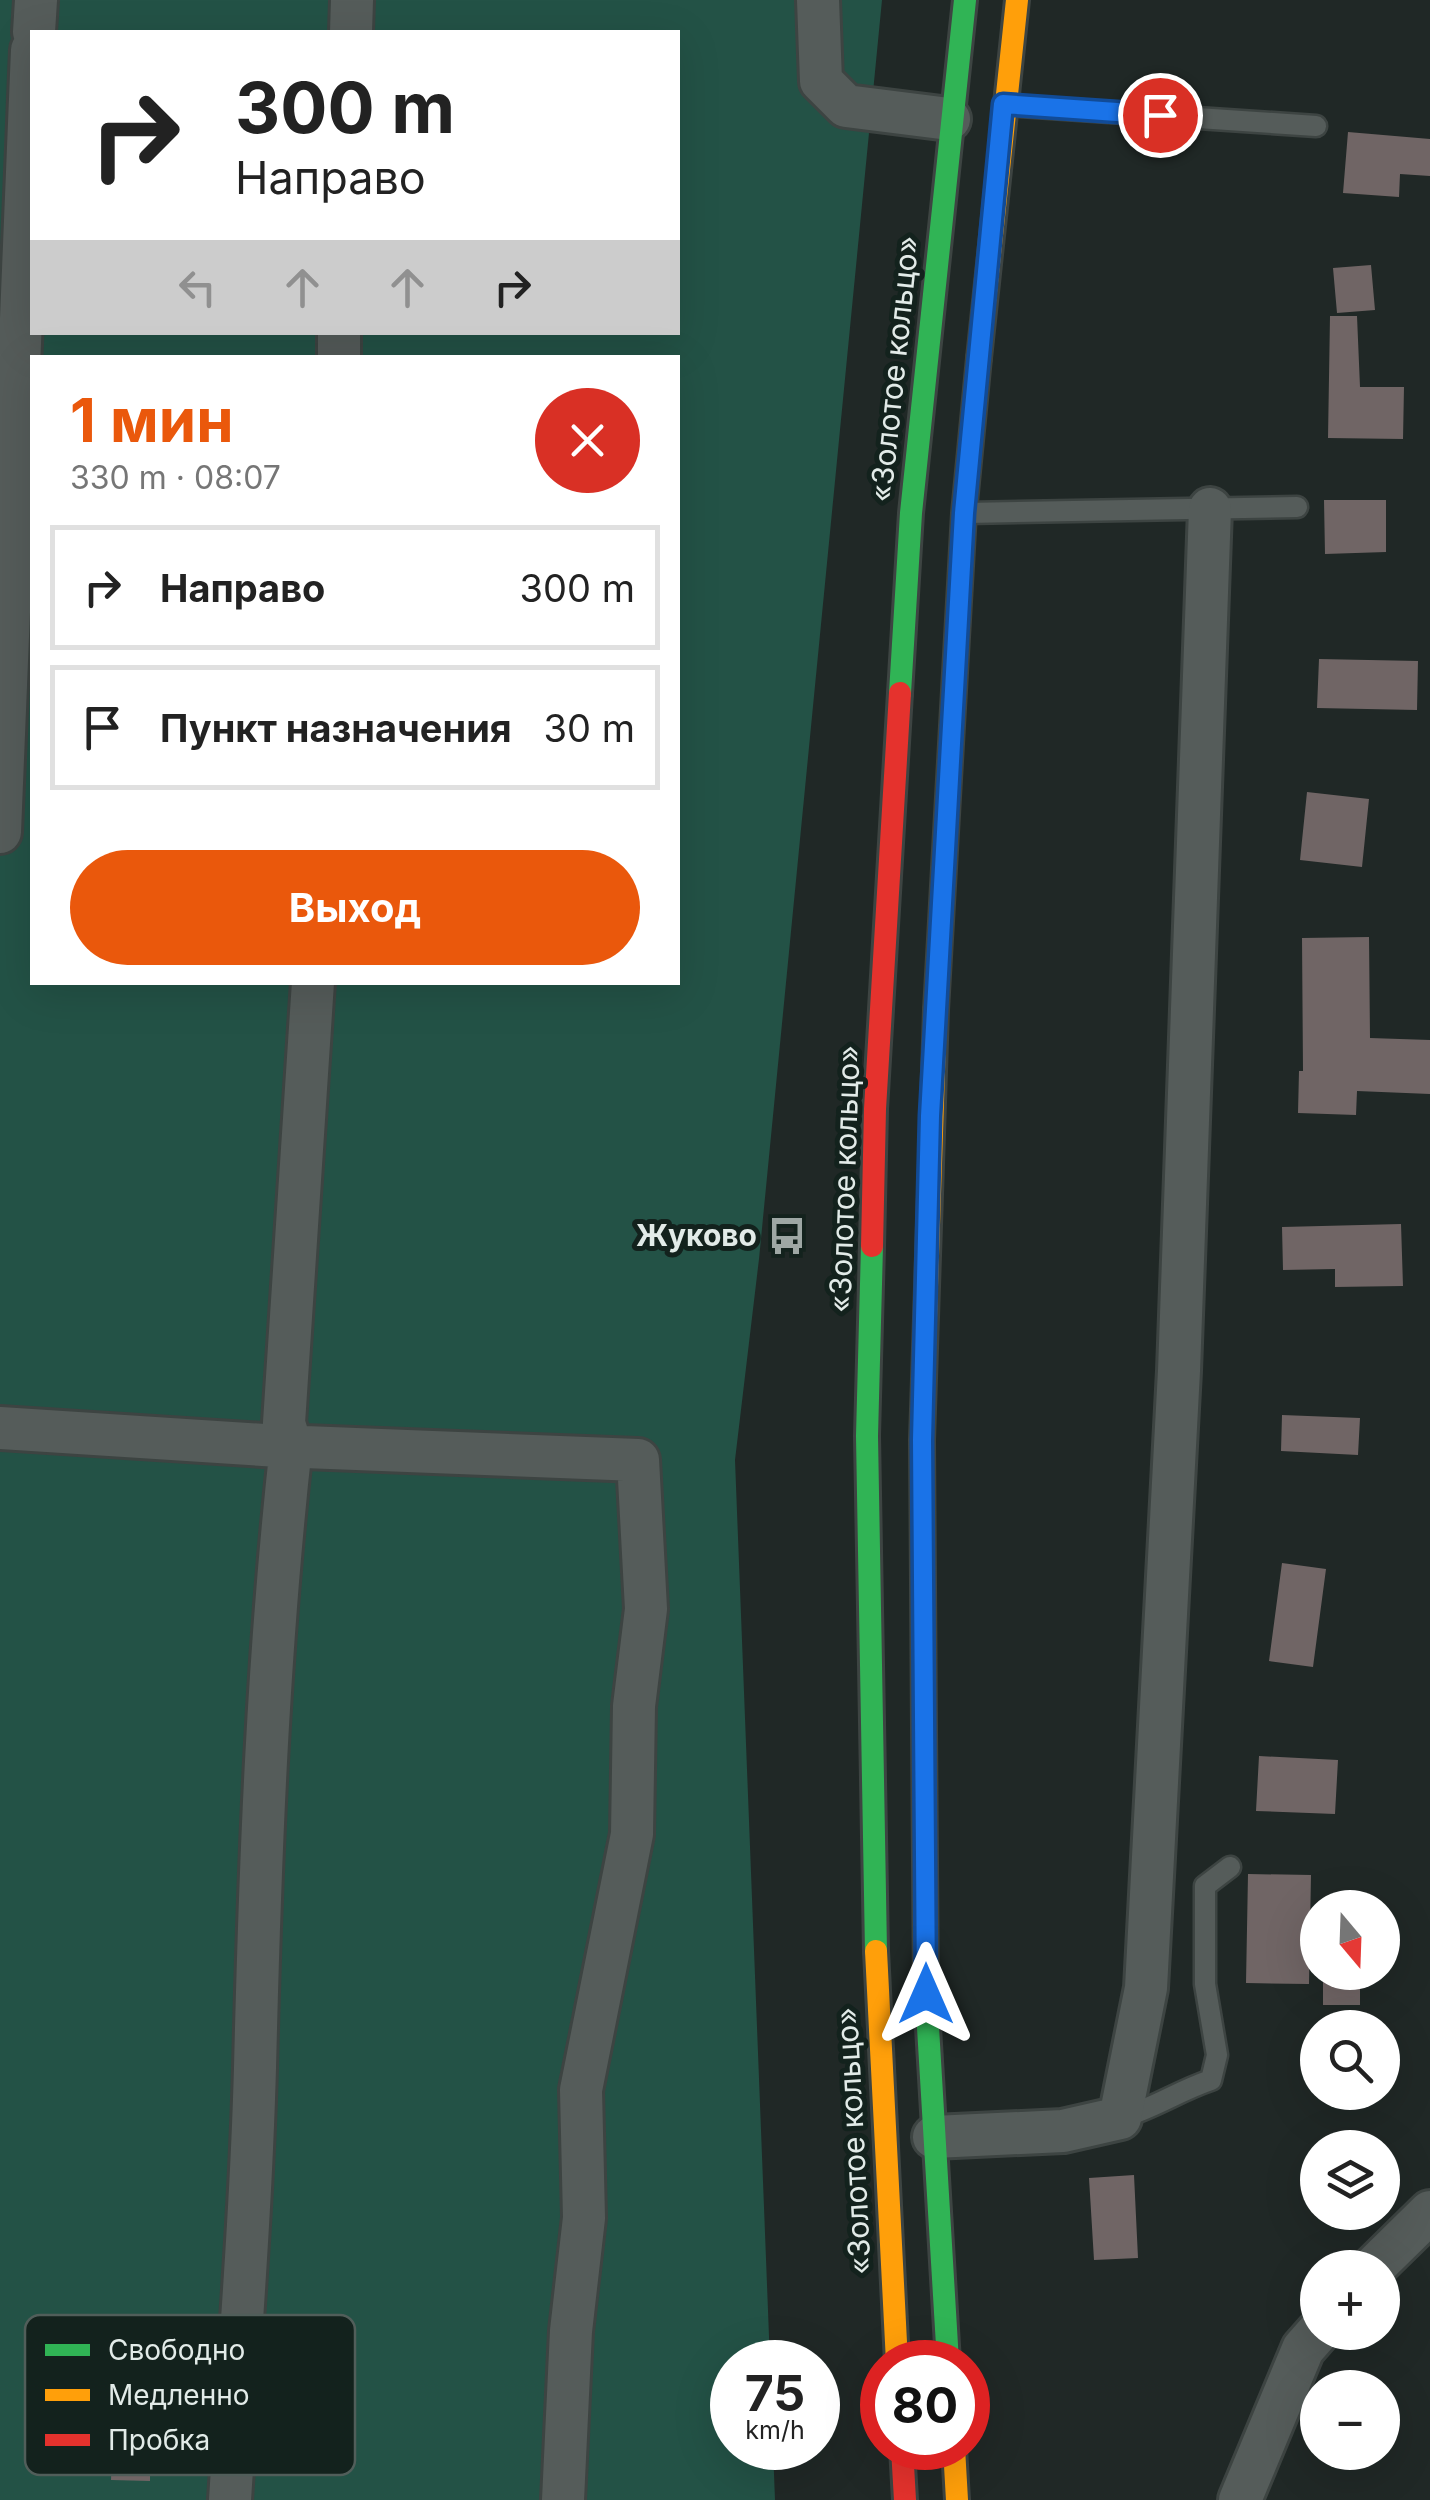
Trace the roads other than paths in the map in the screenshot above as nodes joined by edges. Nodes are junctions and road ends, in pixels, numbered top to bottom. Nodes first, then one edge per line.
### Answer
1 (36, 0) edge
2 (352, 0) edge
3 (818, 0) edge
4 (965, 0) edge
5 (1017, 0) edge
6 (34, 30) edge
7 (351, 30) edge
8 (30, 99) edge
9 (1003, 104) junction
10 (950, 118) junction
11 (1316, 126) dead end
12 (1297, 508) dead end
13 (1210, 509) junction
14 (964, 513) junction
15 (0, 832) edge
16 (313, 985) edge
17 (0, 1428) edge
18 (291, 1446) junction
19 (1230, 1867) dead end
20 (1120, 2118) junction
21 (934, 2136) junction
22 (1430, 2212) edge
23 (1391, 2250) edge
24 (241, 2315) edge
25 (895, 2340) edge
26 (947, 2340) edge
27 (1303, 2350) edge
28 (903, 2470) edge
29 (955, 2470) edge
30 (231, 2475) edge
31 (230, 2500) edge
32 (563, 2500) edge
33 (905, 2500) edge
34 (957, 2500) edge
35 (1240, 2500) edge

1 - 6 street
2 - 7 street
3 - 10 street
4 - 10 highway, «Золотое кольцо»
5 - 9 highway
8 - 15 street
9 - 11 lane
9 - 14 highway
10 - 25 highway, «Золотое кольцо»
12 - 13 lane
13 - 14 lane
13 - 20 street
14 - 21 highway
16 - 18 street
17 - 18 street
18 - 24 street
18 - 32 street
19 - 20 lane
20 - 21 street
21 - 26 highway
22 - 23 street
27 - 35 street
28 - 33 highway
29 - 34 highway
30 - 31 street

